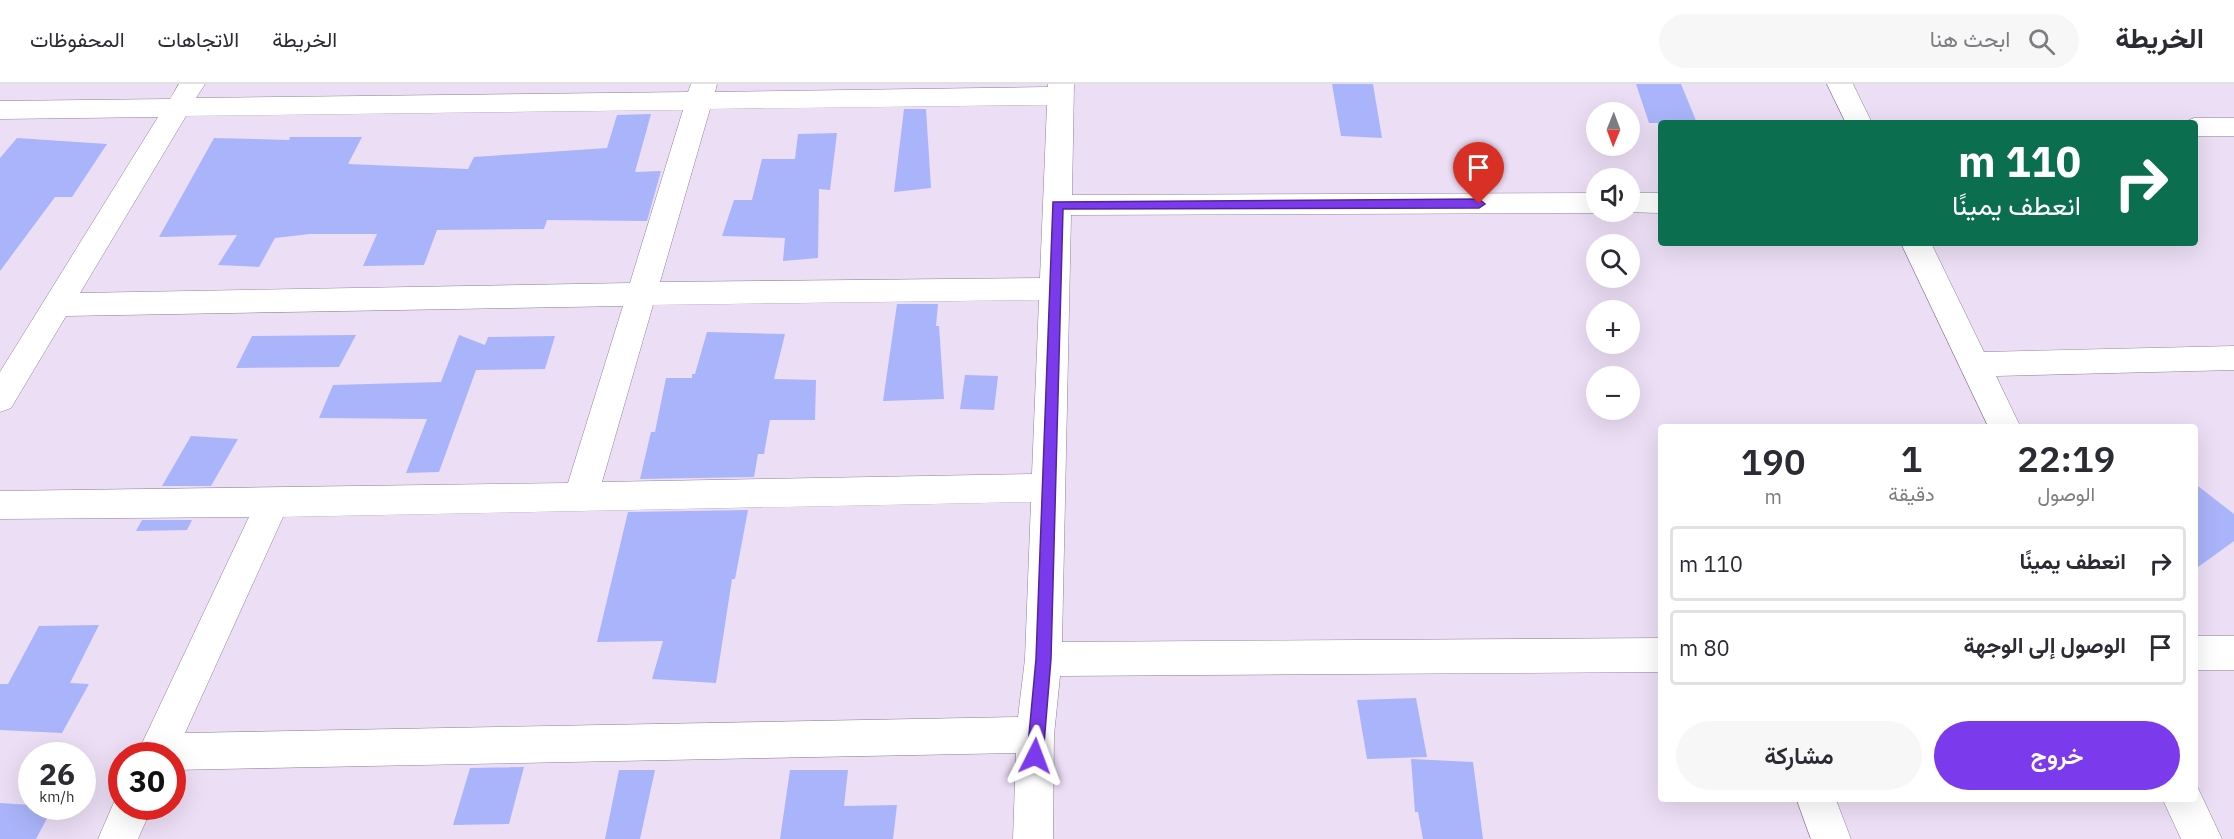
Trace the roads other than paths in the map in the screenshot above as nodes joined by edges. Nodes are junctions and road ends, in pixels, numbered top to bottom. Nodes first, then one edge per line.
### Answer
1 (192, 84) edge
2 (1840, 84) edge
3 (1061, 90) edge
4 (702, 93) edge
5 (177, 109) junction
6 (0, 110) edge
7 (1858, 120) edge
8 (2198, 127) edge
9 (2234, 127) edge
10 (1586, 203) edge
11 (1640, 203) edge
12 (1658, 203) edge
13 (1057, 205) junction
14 (1917, 246) edge
15 (1055, 289) junction
16 (641, 294) junction
17 (56, 305) junction
18 (2234, 358) edge
19 (1975, 364) junction
20 (0, 399) edge
21 (2003, 424) edge
22 (1049, 488) junction
23 (581, 497) junction
24 (273, 503) junction
25 (0, 505) edge
26 (2198, 653) edge
27 (2234, 653) edge
28 (1658, 655) edge
29 (1043, 659) junction
30 (1035, 735) junction
31 (162, 742) edge
32 (186, 753) edge
33 (1819, 802) edge
34 (2184, 802) edge
35 (126, 820) edge
36 (118, 839) edge
37 (1033, 839) edge
38 (1831, 839) edge
39 (2202, 839) edge

1 - 5 street
2 - 7 street
3 - 4 street
3 - 13 street
4 - 5 street
4 - 16 street
5 - 6 street
5 - 17 street
8 - 9 street
10 - 13 street
11 - 12 street
13 - 15 street
14 - 19 street
15 - 16 street
15 - 22 street
16 - 17 street
16 - 23 street
17 - 20 street
18 - 19 street
19 - 21 street
22 - 23 street
22 - 29 street
23 - 24 street
24 - 25 street
24 - 31 street
26 - 27 street
28 - 29 street
29 - 30 street
30 - 32 street
30 - 37 street
33 - 38 street
34 - 39 street
35 - 36 street

